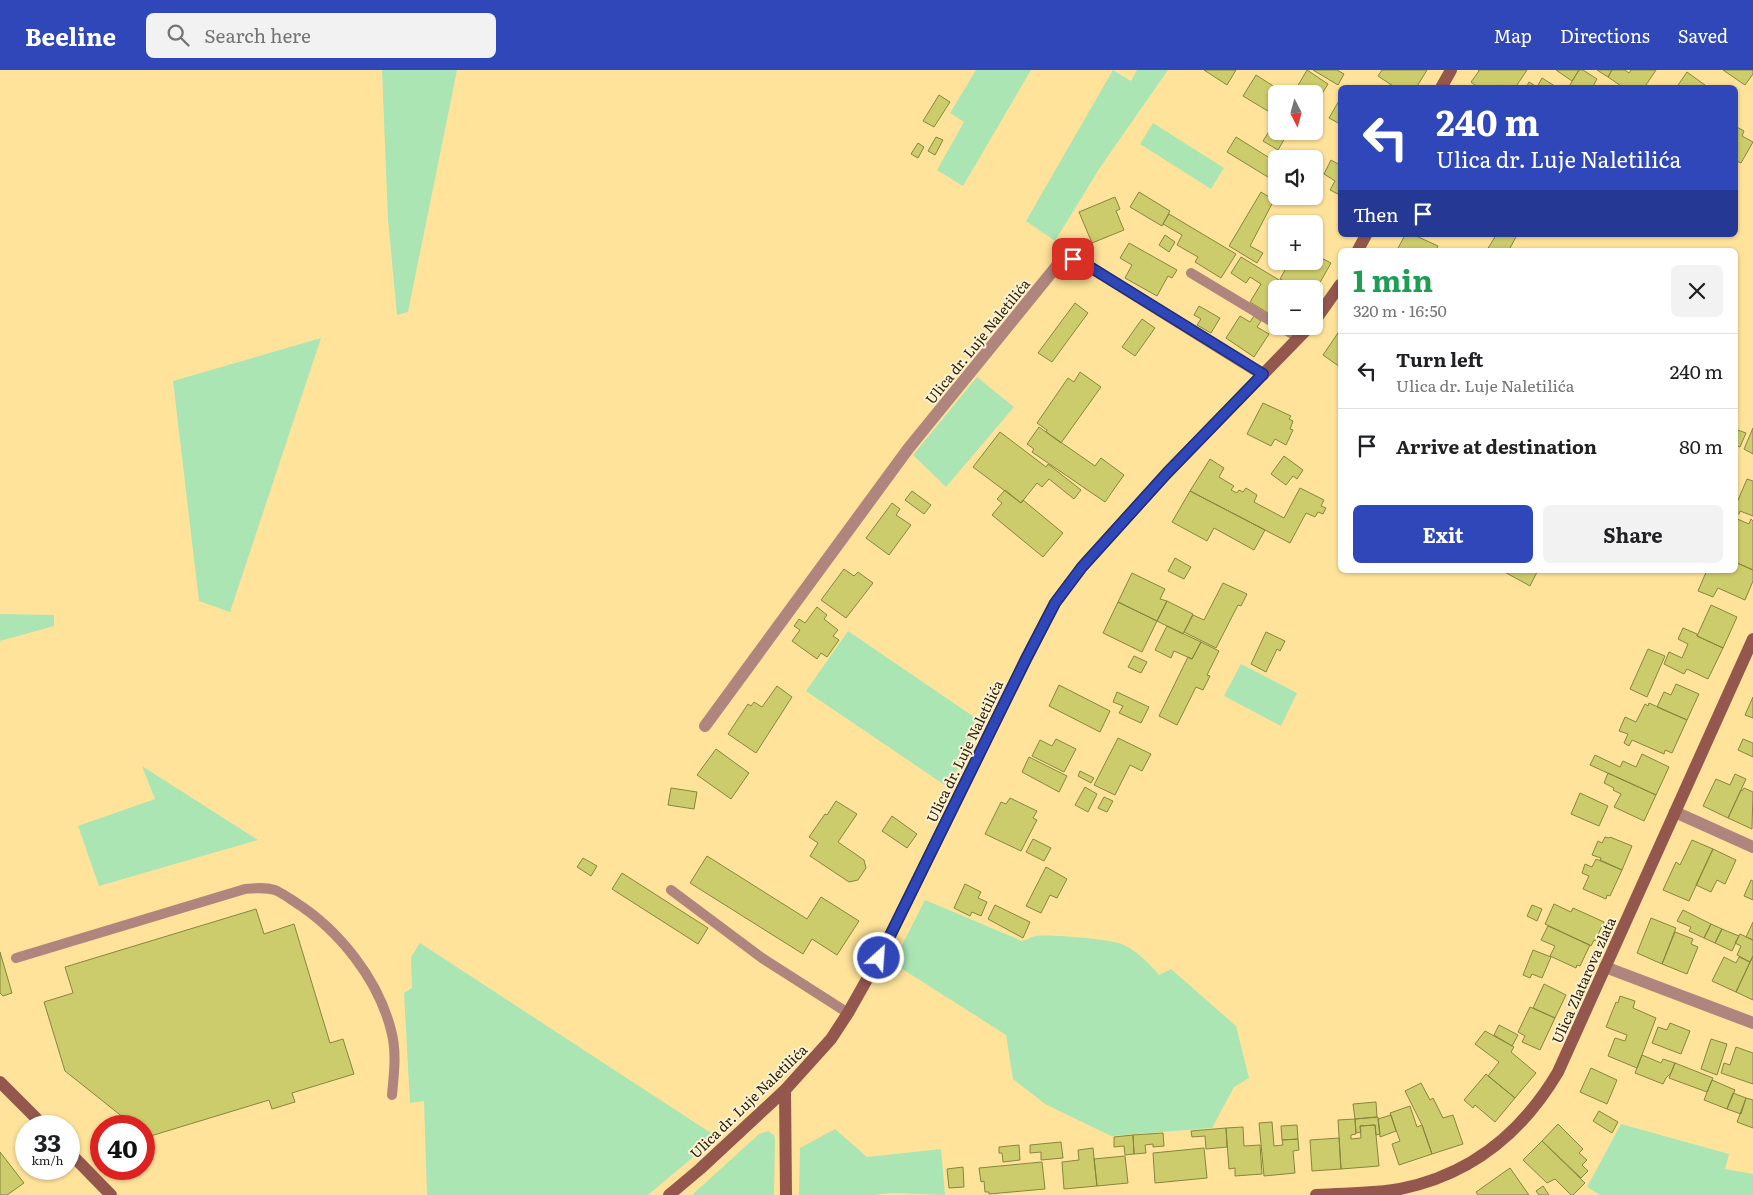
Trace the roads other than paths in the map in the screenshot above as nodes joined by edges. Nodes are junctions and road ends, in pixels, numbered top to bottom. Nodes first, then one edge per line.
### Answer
1 (1452, 70) edge
2 (1443, 85) edge
3 (1191, 273) dead end
4 (1338, 288) edge
5 (1323, 310) edge
6 (1268, 319) edge
7 (1294, 335) edge
8 (1302, 335) edge
9 (1299, 338) junction
10 (1263, 374) junction
11 (1753, 639) edge
12 (1748, 661) edge
13 (705, 726) dead end
14 (1676, 812) junction
15 (1753, 847) edge
16 (671, 890) dead end
17 (16, 958) dead end
18 (1606, 966) junction
19 (848, 1013) junction
20 (1753, 1023) edge
21 (0, 1082) edge
22 (786, 1090) junction
23 (392, 1095) dead end
24 (33, 1115) edge
25 (80, 1163) edge
26 (111, 1195) edge
27 (669, 1195) edge
28 (786, 1195) edge
29 (1316, 1195) edge

1 - 2 street
3 - 6 lane
4 - 5 street
7 - 9 lane
8 - 9 street, Ulica dr. Luje Naletilića
9 - 10 street, Ulica dr. Luje Naletilića
10 - 13 street, Ulica dr. Luje Naletilića
10 - 19 street, Ulica dr. Luje Naletilića
11 - 12 street, Ulica Zlatarova zlata
12 - 14 street, Ulica Zlatarova zlata
14 - 15 street
14 - 18 street, Ulica Zlatarova zlata
16 - 19 lane
17 - 23 lane
18 - 20 street
18 - 29 street, Ulica Zlatarova zlata
19 - 22 street, Ulica dr. Luje Naletilića
21 - 24 street
22 - 27 street, Ulica dr. Luje Naletilića
22 - 28 street
25 - 26 street

